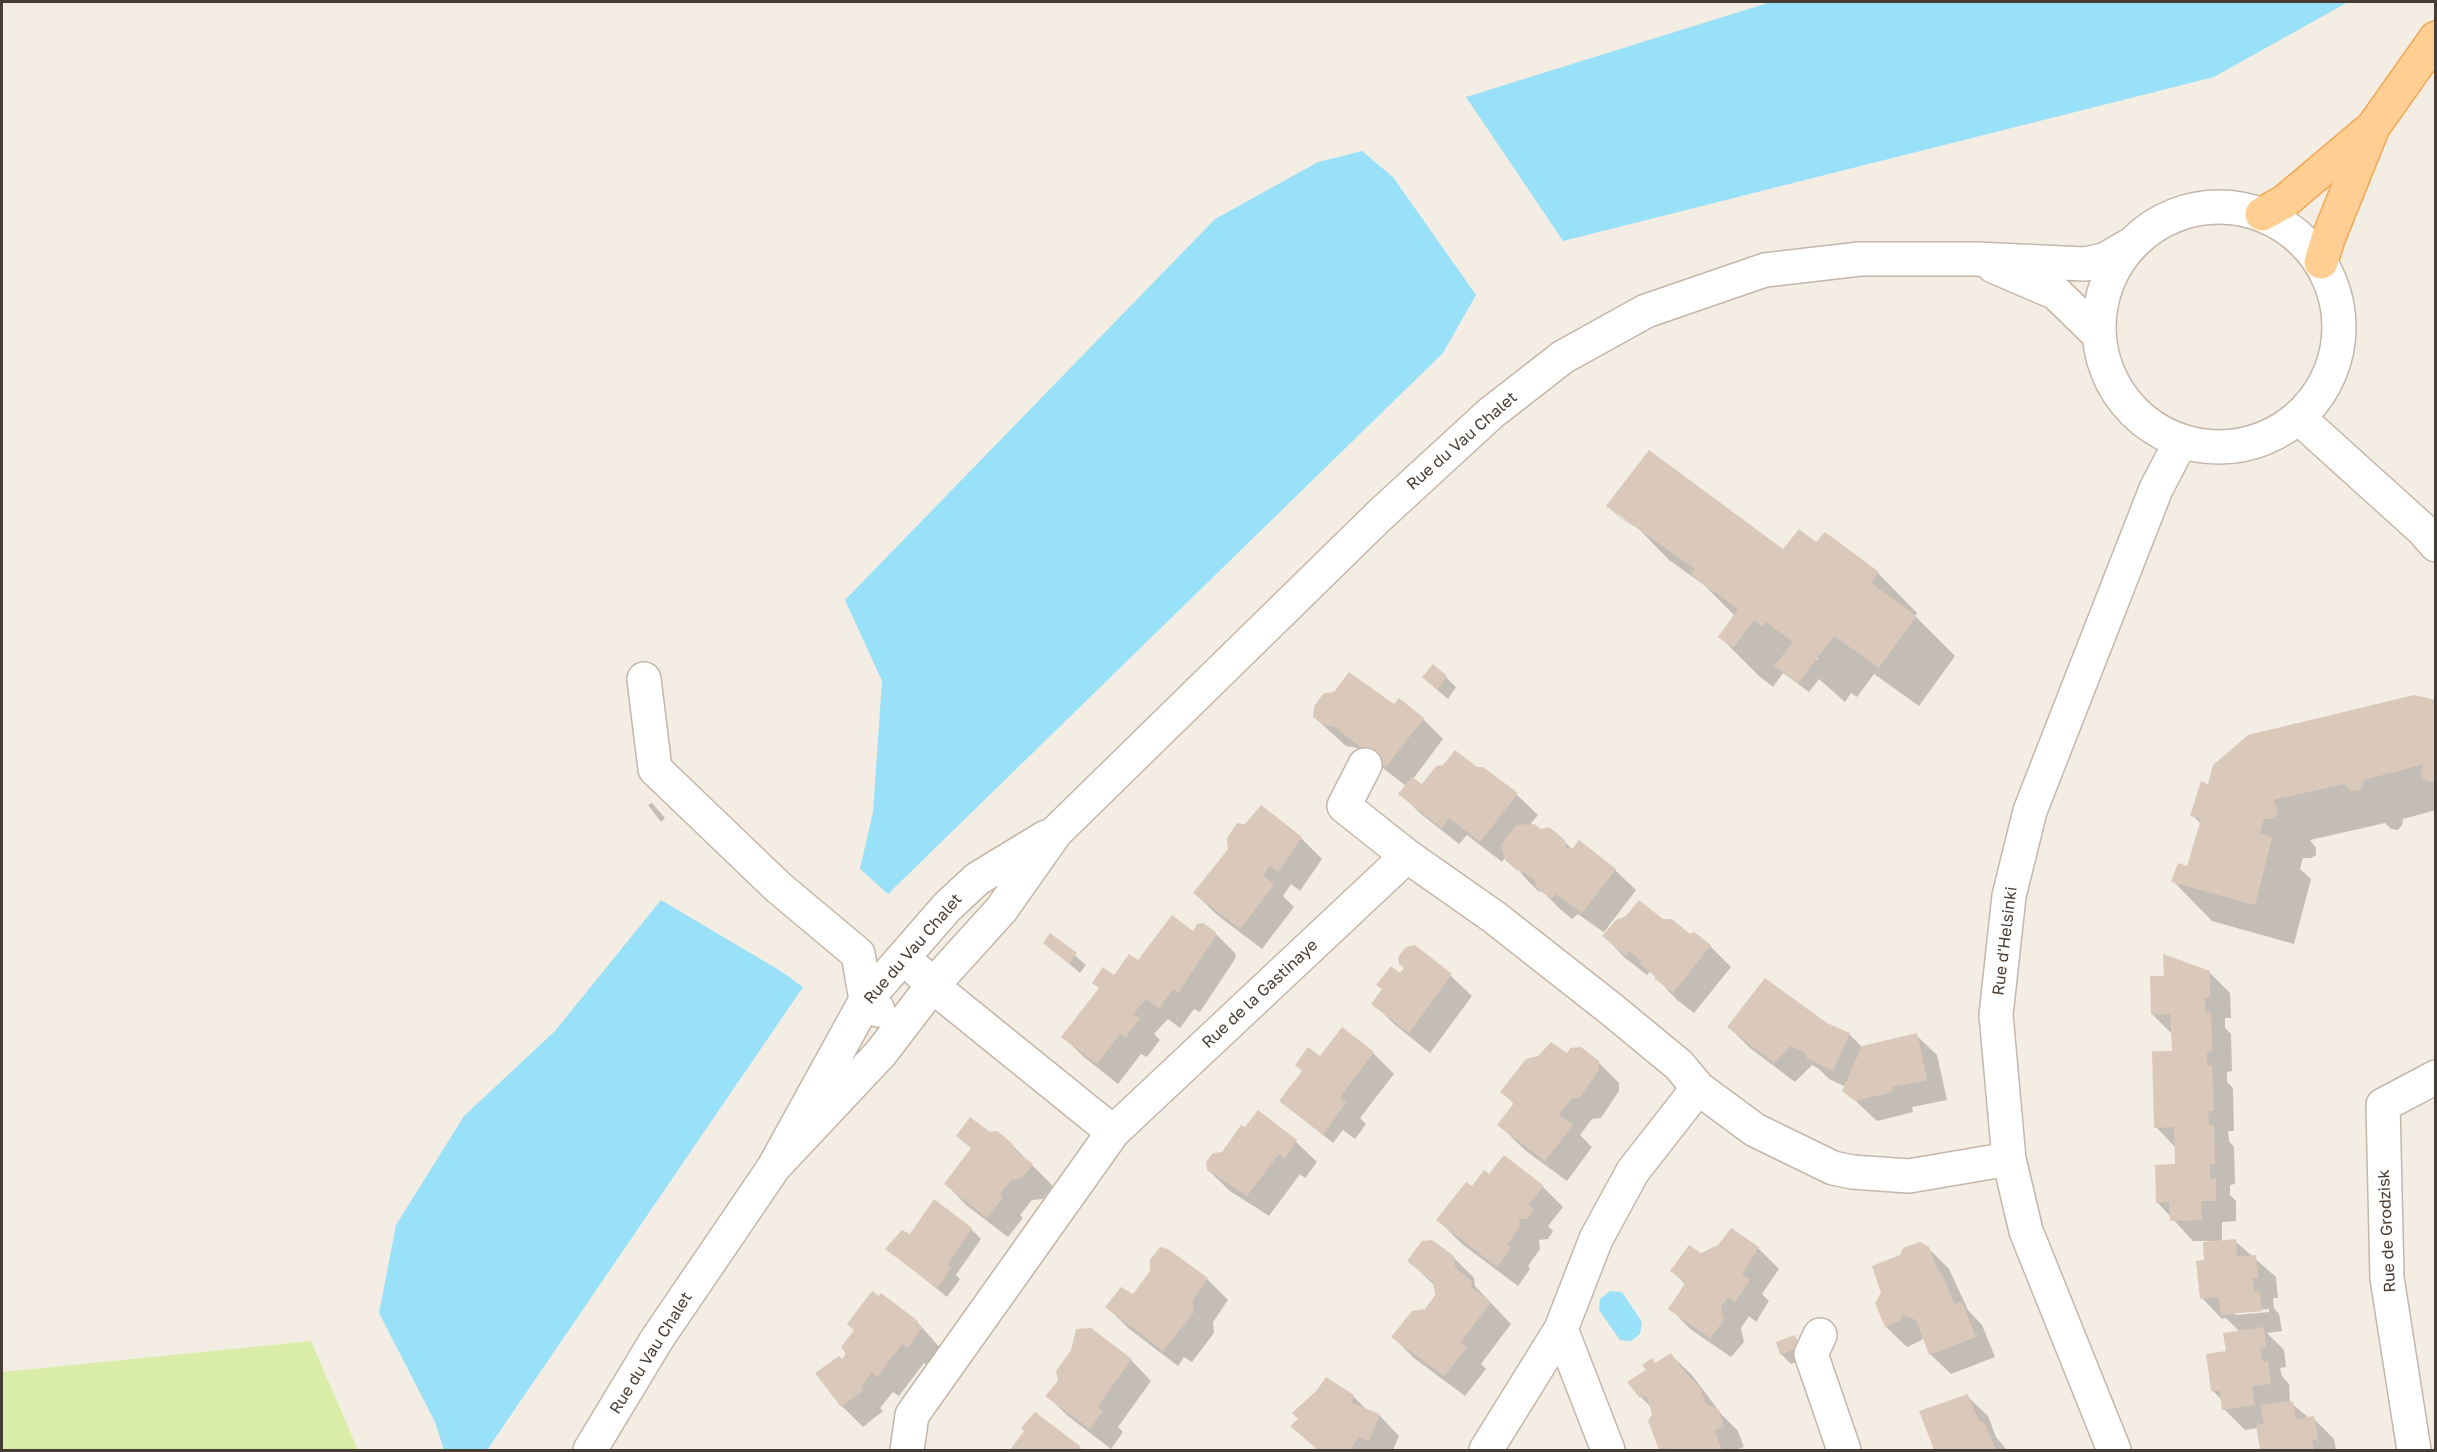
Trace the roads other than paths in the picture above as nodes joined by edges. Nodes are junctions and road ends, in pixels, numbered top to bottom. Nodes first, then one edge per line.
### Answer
1 (2436, 38) edge
2 (2373, 127) junction
3 (2262, 214) junction
4 (2130, 246) junction
5 (1976, 258) junction
6 (2321, 262) junction
7 (2097, 334) junction
8 (2299, 418) junction
9 (2180, 443) junction
10 (2436, 545) edge
11 (644, 679) dead end
12 (1365, 765) dead end
13 (1056, 832) junction
14 (1407, 856) junction
15 (903, 956) junction
16 (933, 985) junction
17 (866, 1000) junction
18 (909, 1033) junction
19 (2436, 1077) edge
20 (1698, 1088) junction
21 (1113, 1132) junction
22 (2009, 1159) junction
23 (774, 1167) junction
24 (1561, 1329) junction
25 (1820, 1335) dead end
26 (590, 1450) edge
27 (907, 1450) edge
28 (1486, 1450) edge
29 (1608, 1450) edge
30 (1844, 1450) edge
31 (2114, 1450) edge
32 (2414, 1450) edge

1 - 2 main road
2 - 3 main road
2 - 6 main road
3 - 4 street
3 - 6 street
4 - 5 street, Rue du Vau Chalet
4 - 7 street
5 - 7 street, Rue du Vau Chalet
5 - 13 street, Rue du Vau Chalet
6 - 8 street
7 - 9 street
8 - 9 street
8 - 10 street
9 - 22 street, Rue d'Helsinki
11 - 17 street
12 - 14 street
13 - 15 street, Rue du Vau Chalet
13 - 16 street, Rue du Vau Chalet
14 - 20 street
14 - 21 street, Rue de la Gastinaye
15 - 16 street
15 - 17 street, Rue du Vau Chalet
16 - 18 street, Rue du Vau Chalet
16 - 21 street
17 - 18 street
17 - 23 street, Rue du Vau Chalet
18 - 23 street, Rue du Vau Chalet
19 - 32 street, Rue de Grodzisk
20 - 22 street
20 - 24 street
21 - 27 street, Rue de la Gastinaye
22 - 31 street, Rue d'Helsinki
23 - 26 street, Rue du Vau Chalet
24 - 28 street
24 - 29 street
25 - 30 street

